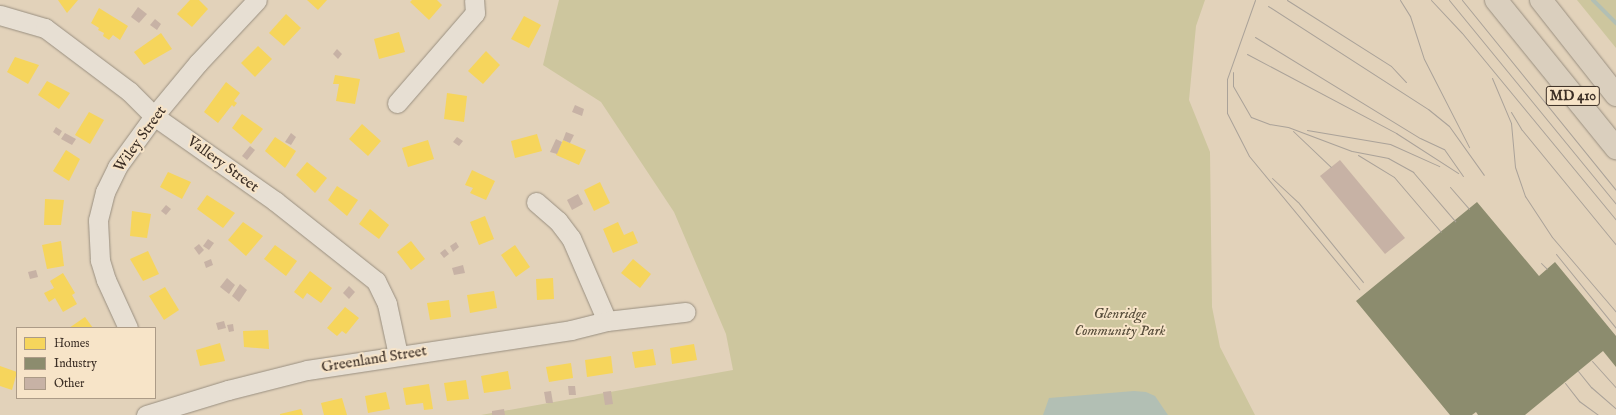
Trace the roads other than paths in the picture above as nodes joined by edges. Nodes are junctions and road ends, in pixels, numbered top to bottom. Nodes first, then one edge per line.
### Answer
1 (257, 0) edge
2 (474, 0) edge
3 (1496, 0) edge
4 (1541, 0) edge
5 (0, 15) edge
6 (1616, 94) edge
7 (397, 103) dead end
8 (154, 116) junction
9 (1616, 148) edge
10 (536, 202) dead end
11 (685, 312) dead end
12 (606, 321) junction
13 (128, 327) edge
14 (398, 355) junction
15 (153, 410) edge

1 - 8 street, Wiley Street
2 - 7 street
3 - 9 main road, MD 410
4 - 6 main road, MD 410
5 - 8 street, Vallery Street
8 - 13 street, Wiley Street
8 - 14 street, Vallery Street
10 - 12 street
11 - 12 street, Greenland Street
12 - 14 street, Greenland Street
14 - 15 street, Greenland Street

